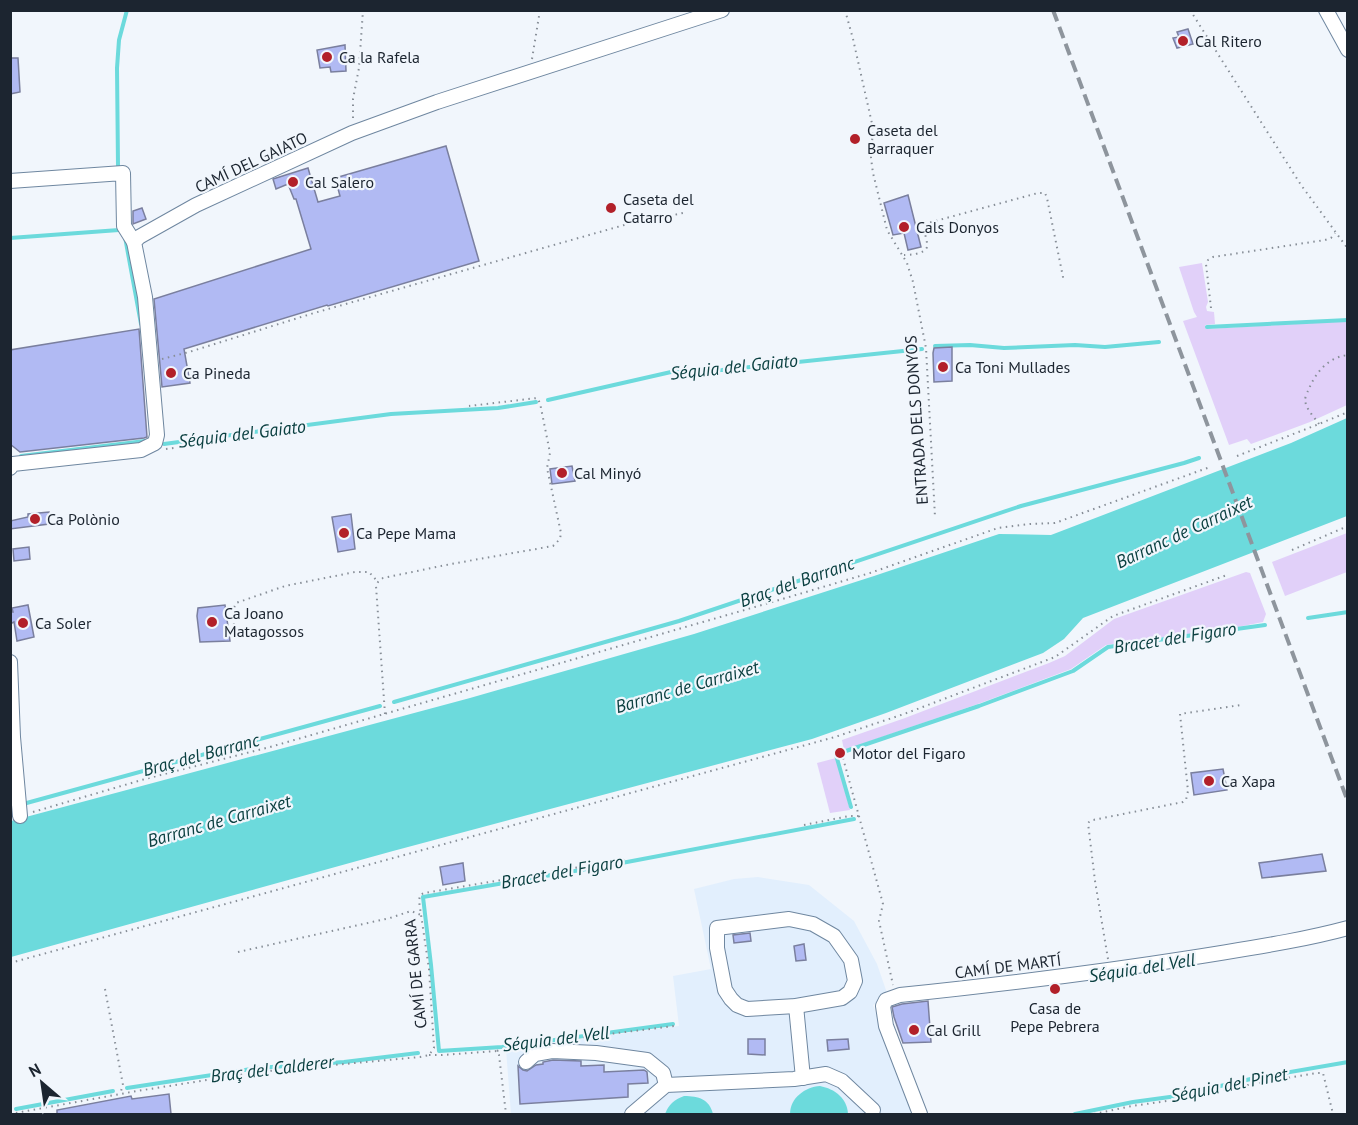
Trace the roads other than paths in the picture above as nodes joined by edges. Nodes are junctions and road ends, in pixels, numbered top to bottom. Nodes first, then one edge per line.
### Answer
1 (722, 10) edge
2 (1326, 10) edge
3 (1347, 50) edge
4 (10, 181) edge
5 (134, 242) junction
6 (10, 468) edge
7 (10, 662) edge
8 (12, 727) edge
9 (12, 742) edge
10 (20, 816) road end
11 (1347, 928) edge
12 (796, 1006) junction
13 (526, 1062) dead end
14 (803, 1078) junction
15 (666, 1085) junction
16 (873, 1110) dead end
17 (632, 1114) edge
18 (920, 1114) edge

1 - 5 street, CAMÍ DEL GAIATO
2 - 3 street
4 - 5 street
5 - 6 street
7 - 8 street
8 - 9 street
9 - 10 street
11 - 18 street, CAMÍ DE MARTÍ
12 - 12 street
12 - 14 street
13 - 15 street
14 - 15 street
14 - 16 street
15 - 17 street

